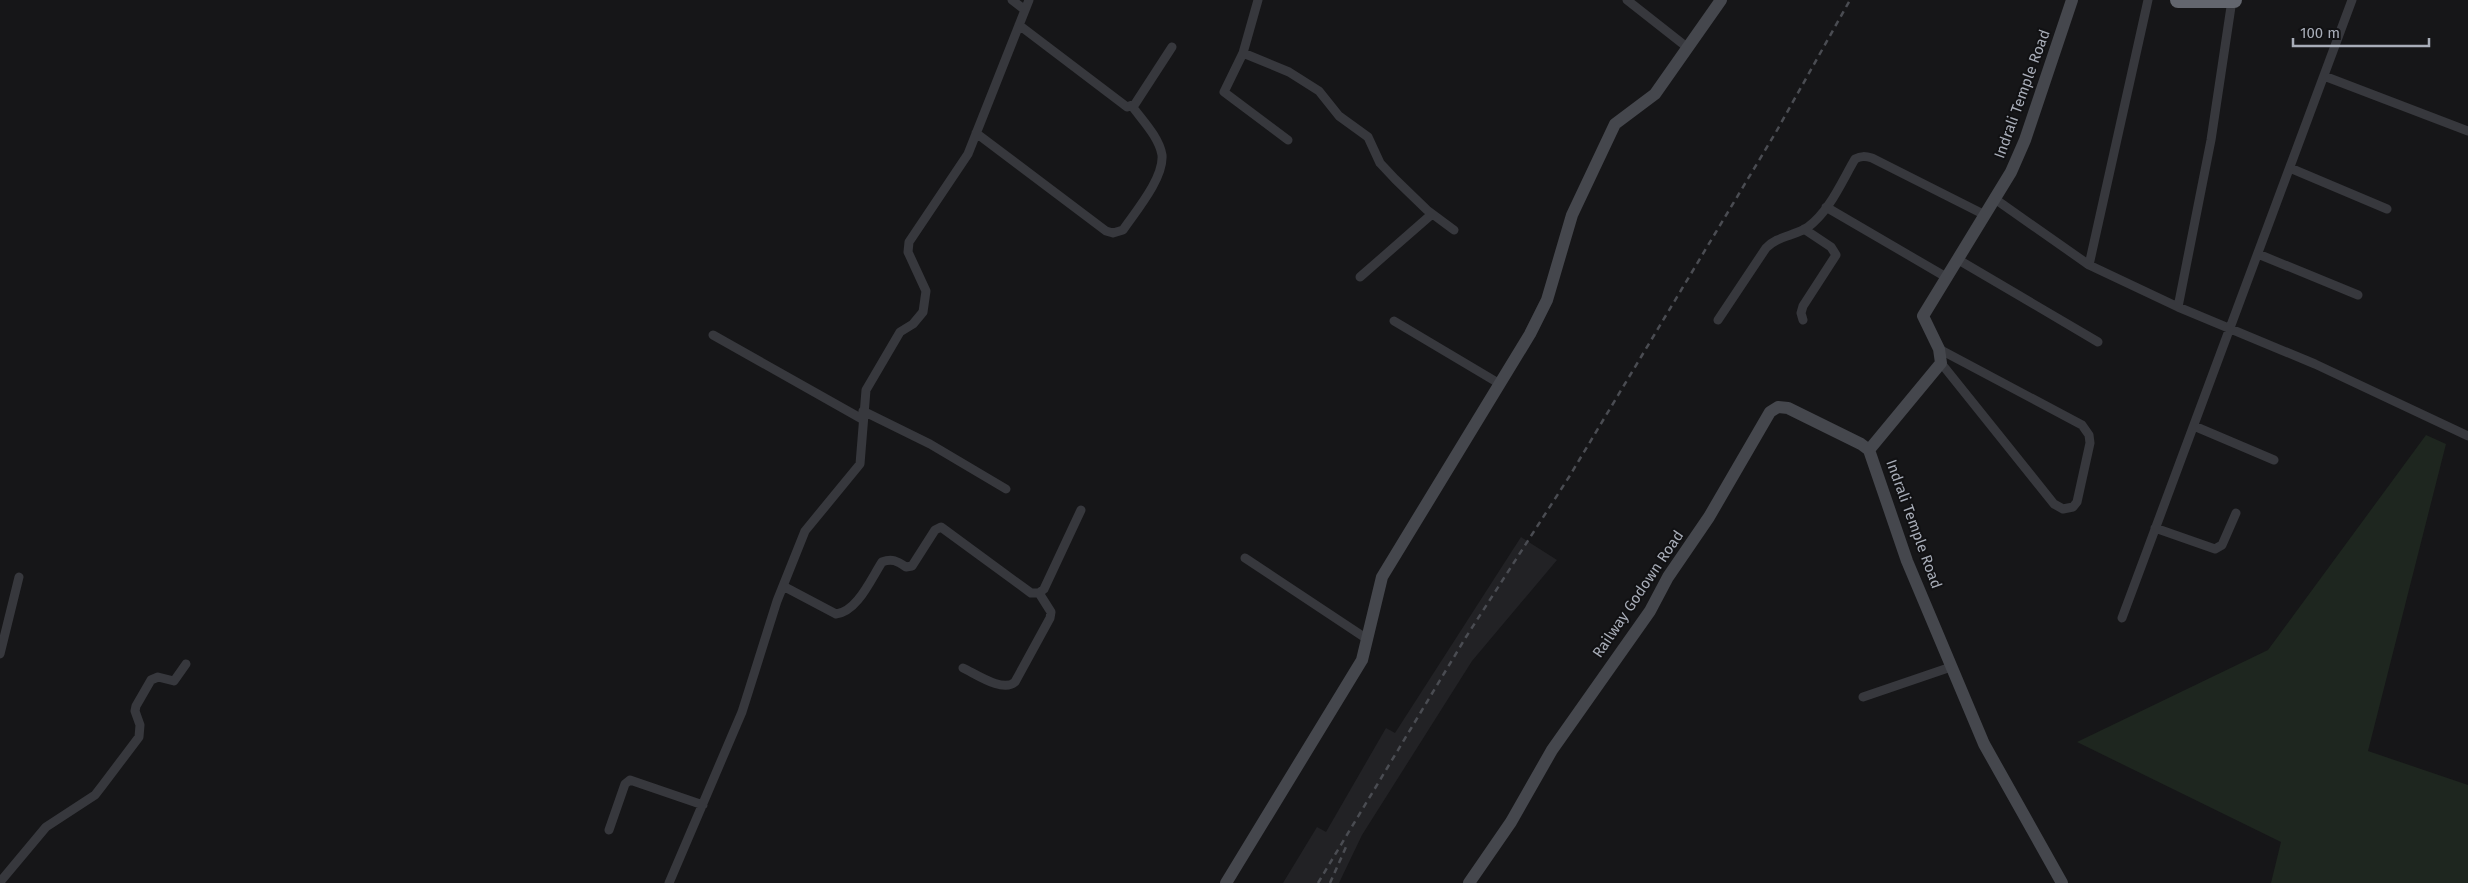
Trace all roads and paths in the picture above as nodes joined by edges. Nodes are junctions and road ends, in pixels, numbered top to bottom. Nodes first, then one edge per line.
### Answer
1 (1012, 0) edge
2 (1029, 0) edge
3 (1258, 0) edge
4 (1627, 0) edge
5 (1721, 0) edge
6 (2072, 0) edge
7 (2148, 0) edge
8 (2187, 0) edge
9 (2233, 0) edge
10 (2352, 0) edge
11 (1025, 10) junction
12 (1019, 26) junction
13 (1172, 47) dead end
14 (1688, 48) junction
15 (1243, 52) junction
16 (2324, 76) junction
17 (1132, 106) junction
18 (2468, 130) edge
19 (976, 133) junction
20 (1288, 140) dead end
21 (2290, 168) junction
22 (1995, 199) junction
23 (1826, 207) junction
24 (2387, 209) dead end
25 (1432, 214) junction
26 (1984, 215) junction
27 (1804, 229) junction
28 (1454, 230) dead end
29 (2258, 254) junction
30 (1957, 259) junction
31 (2089, 265) junction
32 (1360, 277) dead end
33 (1946, 277) junction
34 (2358, 294) dead end
35 (2178, 308) junction
36 (1718, 320) dead end
37 (1803, 320) dead end
38 (1394, 321) dead end
39 (2231, 328) junction
40 (714, 335) dead end
41 (2098, 342) dead end
42 (1939, 349) junction
43 (1941, 363) junction
44 (1500, 384) junction
45 (862, 415) junction
46 (2194, 426) junction
47 (2468, 436) edge
48 (1869, 450) junction
49 (2274, 460) dead end
50 (1006, 489) dead end
51 (1081, 510) dead end
52 (2236, 513) dead end
53 (2155, 528) junction
54 (1246, 558) dead end
55 (19, 577) dead end
56 (783, 586) junction
57 (1039, 593) junction
58 (2122, 618) dead end
59 (1367, 639) junction
60 (0, 654) edge
61 (186, 664) dead end
62 (1951, 667) junction
63 (963, 668) dead end
64 (1863, 696) dead end
65 (703, 805) junction
66 (609, 830) dead end
67 (0, 882) edge
68 (669, 883) edge
69 (1226, 883) edge
70 (1469, 883) edge
71 (2062, 883) edge

1 - 11 street
2 - 11 street
3 - 15 street
4 - 14 street
5 - 14 street
6 - 22 street, Indrali Temple Road
7 - 31 street
8 - 9 highway
9 - 35 street
10 - 16 street
11 - 12 street
12 - 17 street
12 - 19 street
13 - 17 street
14 - 44 street
15 - 20 street
15 - 25 street
16 - 18 street
16 - 21 street
17 - 19 street
19 - 45 street
21 - 24 street
21 - 29 street
22 - 26 street, Indrali Temple Road
22 - 31 street
23 - 26 street
23 - 27 street
23 - 33 street
25 - 28 street
25 - 32 street
26 - 30 street, Indrali Temple Road
27 - 36 street
27 - 37 street
29 - 34 street
29 - 39 street
30 - 33 street, Indrali Temple Road
30 - 41 street
31 - 35 street
33 - 42 street, Indrali Temple Road
35 - 39 street
38 - 44 street
39 - 46 street
39 - 47 street
40 - 45 street
42 - 43 street, Indrali Temple Road
42 - 43 street
43 - 48 street, Indrali Temple Road
44 - 59 street
45 - 50 street
45 - 56 street
46 - 49 street
46 - 53 street
48 - 62 street, Indrali Temple Road
48 - 70 street, Railway Godown Road
51 - 57 street
52 - 53 street
53 - 58 street
54 - 59 street
55 - 60 street
56 - 57 street
56 - 65 street
57 - 63 street
59 - 69 street
61 - 67 street
62 - 64 street
62 - 71 street, Indrali Temple Road
65 - 66 street
65 - 68 street

